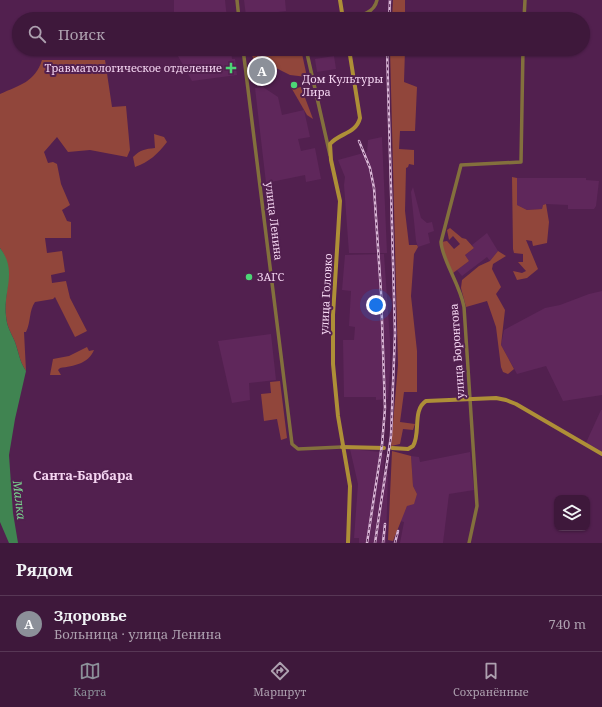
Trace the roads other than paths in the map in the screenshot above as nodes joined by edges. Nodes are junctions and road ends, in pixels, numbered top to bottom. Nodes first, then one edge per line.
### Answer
1 (236, 0) edge
2 (340, 0) edge
3 (377, 0) edge
4 (525, 0) edge
5 (238, 12) edge
6 (343, 12) edge
7 (370, 12) edge
8 (524, 12) edge
9 (244, 56) edge
10 (308, 56) edge
11 (350, 56) edge
12 (523, 56) edge
13 (331, 160) junction
14 (469, 399) junction
15 (342, 447) junction
16 (384, 448) dead end
17 (392, 448) dead end
18 (602, 454) edge
19 (348, 543) edge
20 (469, 543) edge

1 - 5 street
2 - 6 main road
3 - 7 street
4 - 8 street
9 - 15 street, улица Ленина
10 - 13 street, улица Головко
11 - 13 main road
12 - 14 street, улица Боронтова
13 - 15 main road, улица Головко
14 - 17 main road
14 - 18 main road
14 - 20 street, улица Боронтова
15 - 16 main road
15 - 19 main road, улица Головко

